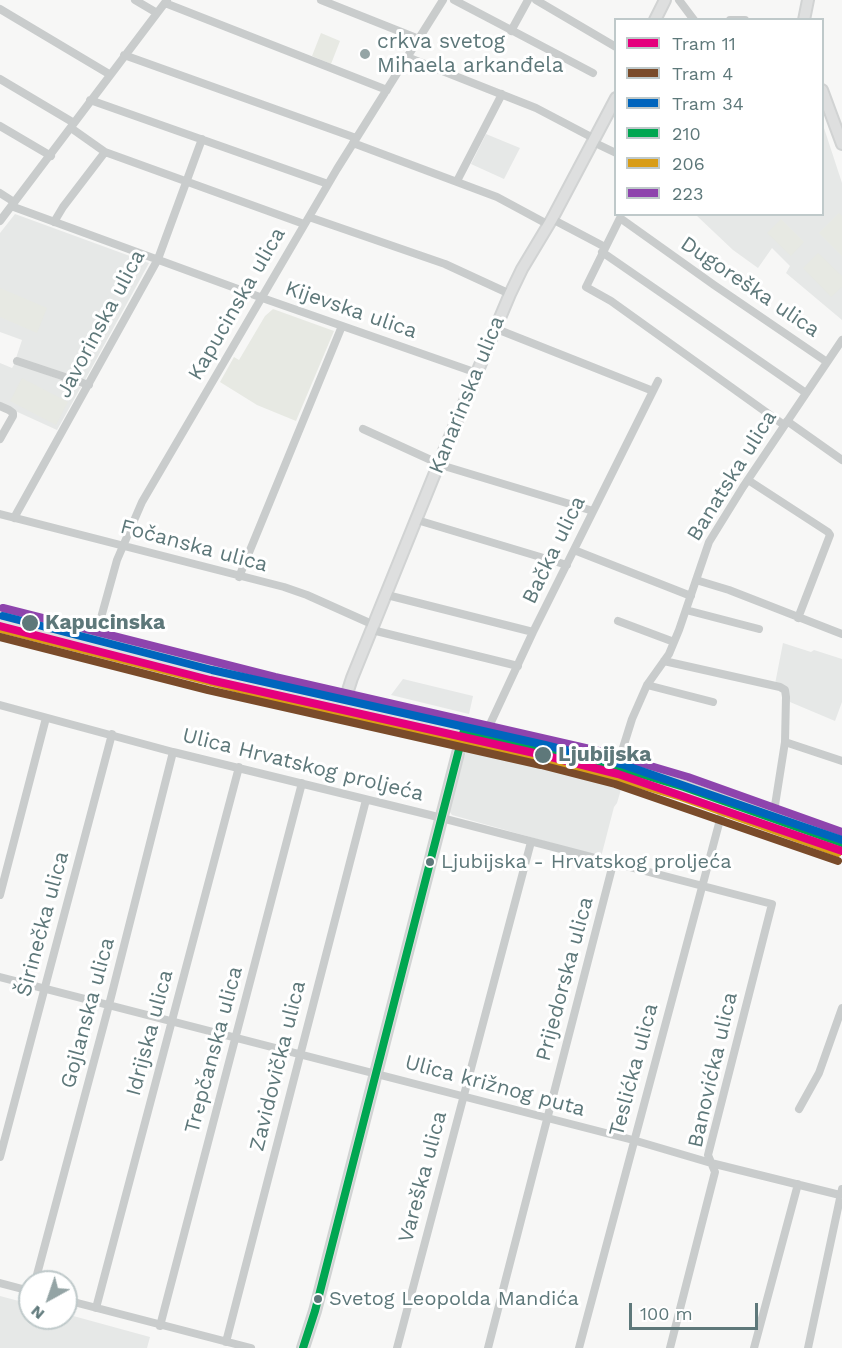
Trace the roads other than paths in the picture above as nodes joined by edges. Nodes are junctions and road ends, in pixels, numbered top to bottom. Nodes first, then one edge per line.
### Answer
1 (135, 0) edge
2 (321, 0) edge
3 (443, 0) edge
4 (454, 0) edge
5 (528, 0) edge
6 (536, 0) edge
7 (665, 0) edge
8 (679, 0) edge
9 (808, 0) edge
10 (166, 1) edge
11 (0, 9) edge
12 (157, 13) junction
13 (656, 18) edge
14 (692, 18) edge
15 (804, 18) edge
16 (511, 31) junction
17 (419, 39) junction
18 (614, 46) edge
19 (124, 55) junction
20 (407, 57) junction
21 (593, 73) dead end
22 (109, 74) junction
23 (0, 79) edge
24 (387, 90) junction
25 (502, 94) junction
26 (824, 95) edge
27 (90, 100) junction
28 (614, 100) edge
29 (73, 125) junction
30 (0, 126) edge
31 (202, 140) junction
32 (355, 140) junction
33 (594, 140) junction
34 (842, 144) edge
35 (105, 152) junction
36 (614, 152) edge
37 (51, 156) junction
38 (186, 180) junction
39 (457, 181) junction
40 (328, 184) junction
41 (0, 193) edge
42 (13, 204) junction
43 (309, 217) junction
44 (0, 221) edge
45 (54, 222) junction
46 (551, 222) junction
47 (304, 224) junction
48 (604, 250) junction
49 (158, 259) junction
50 (510, 294) junction
51 (262, 298) junction
52 (342, 326) junction
53 (494, 328) junction
54 (841, 346) edge
55 (16, 361) dead end
56 (827, 362) junction
57 (477, 373) junction
58 (658, 381) dead end
59 (89, 385) junction
60 (653, 391) junction
61 (806, 393) junction
62 (0, 406) edge
63 (786, 423) junction
64 (363, 429) dead end
65 (0, 438) edge
66 (842, 460) edge
67 (439, 463) junction
68 (748, 480) junction
69 (594, 511) junction
70 (0, 514) edge
71 (14, 518) junction
72 (417, 520) junction
73 (123, 545) junction
74 (574, 550) junction
75 (567, 565) junction
76 (239, 577) junction
77 (696, 580) junction
78 (387, 595) junction
79 (691, 597) junction
80 (687, 610) junction
81 (0, 618) edge
82 (798, 618) junction
83 (618, 621) dead end
84 (373, 628) junction
85 (759, 629) dead end
86 (533, 632) junction
87 (842, 634) edge
88 (674, 642) junction
89 (94, 643) junction
90 (664, 661) junction
91 (518, 666) junction
92 (647, 685) junction
93 (713, 702) dead end
94 (344, 703) junction
95 (0, 705) edge
96 (46, 718) junction
97 (464, 730) junction
98 (112, 734) junction
99 (485, 735) junction
100 (785, 742) junction
101 (173, 752) junction
102 (842, 761) edge
103 (239, 767) junction
104 (617, 767) junction
105 (302, 783) junction
106 (366, 800) junction
107 (725, 801) junction
108 (772, 818) junction
109 (442, 819) junction
110 (531, 842) junction
111 (842, 843) edge
112 (613, 864) junction
113 (702, 886) junction
114 (0, 895) edge
115 (772, 904) joint
116 (0, 977) edge
117 (45, 988) junction
118 (109, 1005) junction
119 (842, 1008) edge
120 (172, 1021) junction
121 (236, 1038) junction
122 (300, 1054) junction
123 (376, 1074) junction
124 (463, 1096) junction
125 (799, 1110) dead end
126 (547, 1119) junction
127 (633, 1140) junction
128 (0, 1157) edge
129 (711, 1163) junction
130 (798, 1184) junction
131 (841, 1192) edge
132 (38, 1270) edge
133 (0, 1282) edge
134 (18, 1287) edge
135 (78, 1303) edge
136 (96, 1308) junction
137 (160, 1326) junction
138 (226, 1342) junction
139 (251, 1348) edge
140 (303, 1348) edge
141 (397, 1348) edge
142 (488, 1348) edge
143 (579, 1348) edge
144 (670, 1348) edge
145 (754, 1348) edge
146 (808, 1348) edge

1 - 12 street
2 - 17 street
3 - 17 street, Kapucinska ulica
4 - 16 street
5 - 16 street
6 - 18 street
7 - 13 street
8 - 14 street
9 - 15 street
10 - 12 street
10 - 24 street
11 - 22 street
12 - 19 street
16 - 21 street
17 - 20 street, Kapucinska ulica
19 - 22 street
19 - 32 street
20 - 24 street, Kapucinska ulica
20 - 25 street
22 - 27 street
23 - 29 street
24 - 32 street, Kapucinska ulica
25 - 33 street
25 - 39 street
26 - 34 street
27 - 29 street
27 - 31 street
28 - 33 street, Kanarinska ulica
29 - 35 street
29 - 37 street
30 - 37 street
31 - 38 street, Javorinska ulica
31 - 40 street
32 - 39 street
32 - 40 street, Kapucinska ulica
33 - 36 street
33 - 46 street, Kanarinska ulica
35 - 38 street
35 - 45 street
37 - 42 street
38 - 47 street
38 - 49 street, Javorinska ulica
39 - 46 street
40 - 43 street, Kapucinska ulica
41 - 42 street, Kijevska ulica
42 - 44 street
42 - 45 street, Kijevska ulica
43 - 47 street, Kapucinska ulica
43 - 50 street
45 - 49 street, Kijevska ulica
46 - 48 street
46 - 50 street, Kanarinska ulica
47 - 51 street, Kapucinska ulica
48 - 56 street, Dugoreška ulica
48 - 61 street
48 - 63 street
49 - 51 street, Kijevska ulica
49 - 59 street, Javorinska ulica
50 - 53 street, Kanarinska ulica
51 - 52 street, Kijevska ulica
51 - 73 street, Kapucinska ulica
52 - 57 street, Kijevska ulica
52 - 76 street
53 - 57 street, Kanarinska ulica
53 - 60 street
54 - 56 street, Banatska ulica
55 - 59 street
56 - 61 street, Banatska ulica
57 - 67 street, Kanarinska ulica
58 - 60 street, Bačka ulica
59 - 71 street, Javorinska ulica
60 - 69 street, Bačka ulica
61 - 63 street, Banatska ulica
62 - 65 street
63 - 66 street
63 - 68 street, Banatska ulica
64 - 67 street
67 - 69 street
67 - 72 street, Kanarinska ulica
68 - 77 street, Banatska ulica
68 - 82 street
69 - 74 street, Bačka ulica
70 - 71 street, Fočanska ulica
71 - 73 street, Fočanska ulica
72 - 75 street
72 - 78 street, Kanarinska ulica
73 - 76 street, Fočanska ulica
73 - 89 street, Kapucinska ulica
74 - 75 street, Bačka ulica
74 - 79 street
75 - 86 street, Bačka ulica
76 - 84 street, Fočanska ulica
77 - 79 street, Banatska ulica
77 - 82 street
78 - 84 street, Kanarinska ulica
78 - 86 street
79 - 80 street, Banatska ulica
80 - 85 street
80 - 88 street, Banatska ulica
81 - 89 street
82 - 87 street
83 - 88 street
84 - 91 street, Fočanska ulica
84 - 94 street, Kanarinska ulica
86 - 91 street, Bačka ulica
88 - 90 street, Banatska ulica
89 - 94 street
90 - 92 street, Banatska ulica
90 - 100 street
91 - 99 street, Bačka ulica
92 - 93 street
92 - 104 street, Banatska ulica
94 - 97 street
95 - 96 street, Ulica Hrvatskog proljeća
96 - 98 street, Ulica Hrvatskog proljeća
96 - 114 street
97 - 99 street
97 - 109 street
98 - 101 street, Ulica Hrvatskog proljeća
98 - 117 street, Širinečka ulica
99 - 104 street
100 - 102 street
100 - 108 street
101 - 103 street, Ulica Hrvatskog proljeća
101 - 118 street, Gojlanska ulica
103 - 105 street, Ulica Hrvatskog proljeća
103 - 120 street, Idrijska ulica
104 - 107 street
105 - 106 street, Ulica Hrvatskog proljeća
105 - 121 street, Trepčanska ulica
106 - 109 street, Ulica Hrvatskog proljeća
106 - 122 street, Zavidovička ulica
107 - 108 street
107 - 113 street, Teslićka ulica
108 - 111 street
109 - 110 street, Ulica Hrvatskog proljeća
109 - 123 street
110 - 112 street, Ulica Hrvatskog proljeća
110 - 124 street, Vareška ulica
112 - 113 street, Ulica Hrvatskog proljeća
112 - 126 street, Prijedorska ulica
113 - 115 street, Ulica Hrvatskog proljeća
113 - 127 street, Teslićka ulica
115 - 129 street, Banovićka ulica
116 - 117 street, Ulica križnog puta
117 - 118 street, Ulica križnog puta
117 - 128 street, Širinečka ulica
118 - 120 street, Ulica križnog puta
118 - 132 street, Gojlanska ulica
119 - 125 street
120 - 121 street, Ulica križnog puta
120 - 136 street, Idrijska ulica
121 - 122 street, Ulica križnog puta
121 - 137 street, Trepčanska ulica
122 - 123 street, Ulica križnog puta
122 - 138 street, Zavidovička ulica
123 - 124 street, Ulica križnog puta
123 - 140 street
124 - 126 street, Ulica križnog puta
124 - 141 street, Vareška ulica
126 - 127 street, Ulica križnog puta
126 - 142 street, Prijedorska ulica
127 - 129 street, Ulica križnog puta
127 - 143 street, Teslićka ulica
129 - 130 street, Ulica križnog puta
129 - 144 street, Banovićka ulica
130 - 131 street, Ulica križnog puta
130 - 145 street
131 - 146 street
133 - 134 street
135 - 136 street
136 - 137 street
137 - 138 street
138 - 139 street

